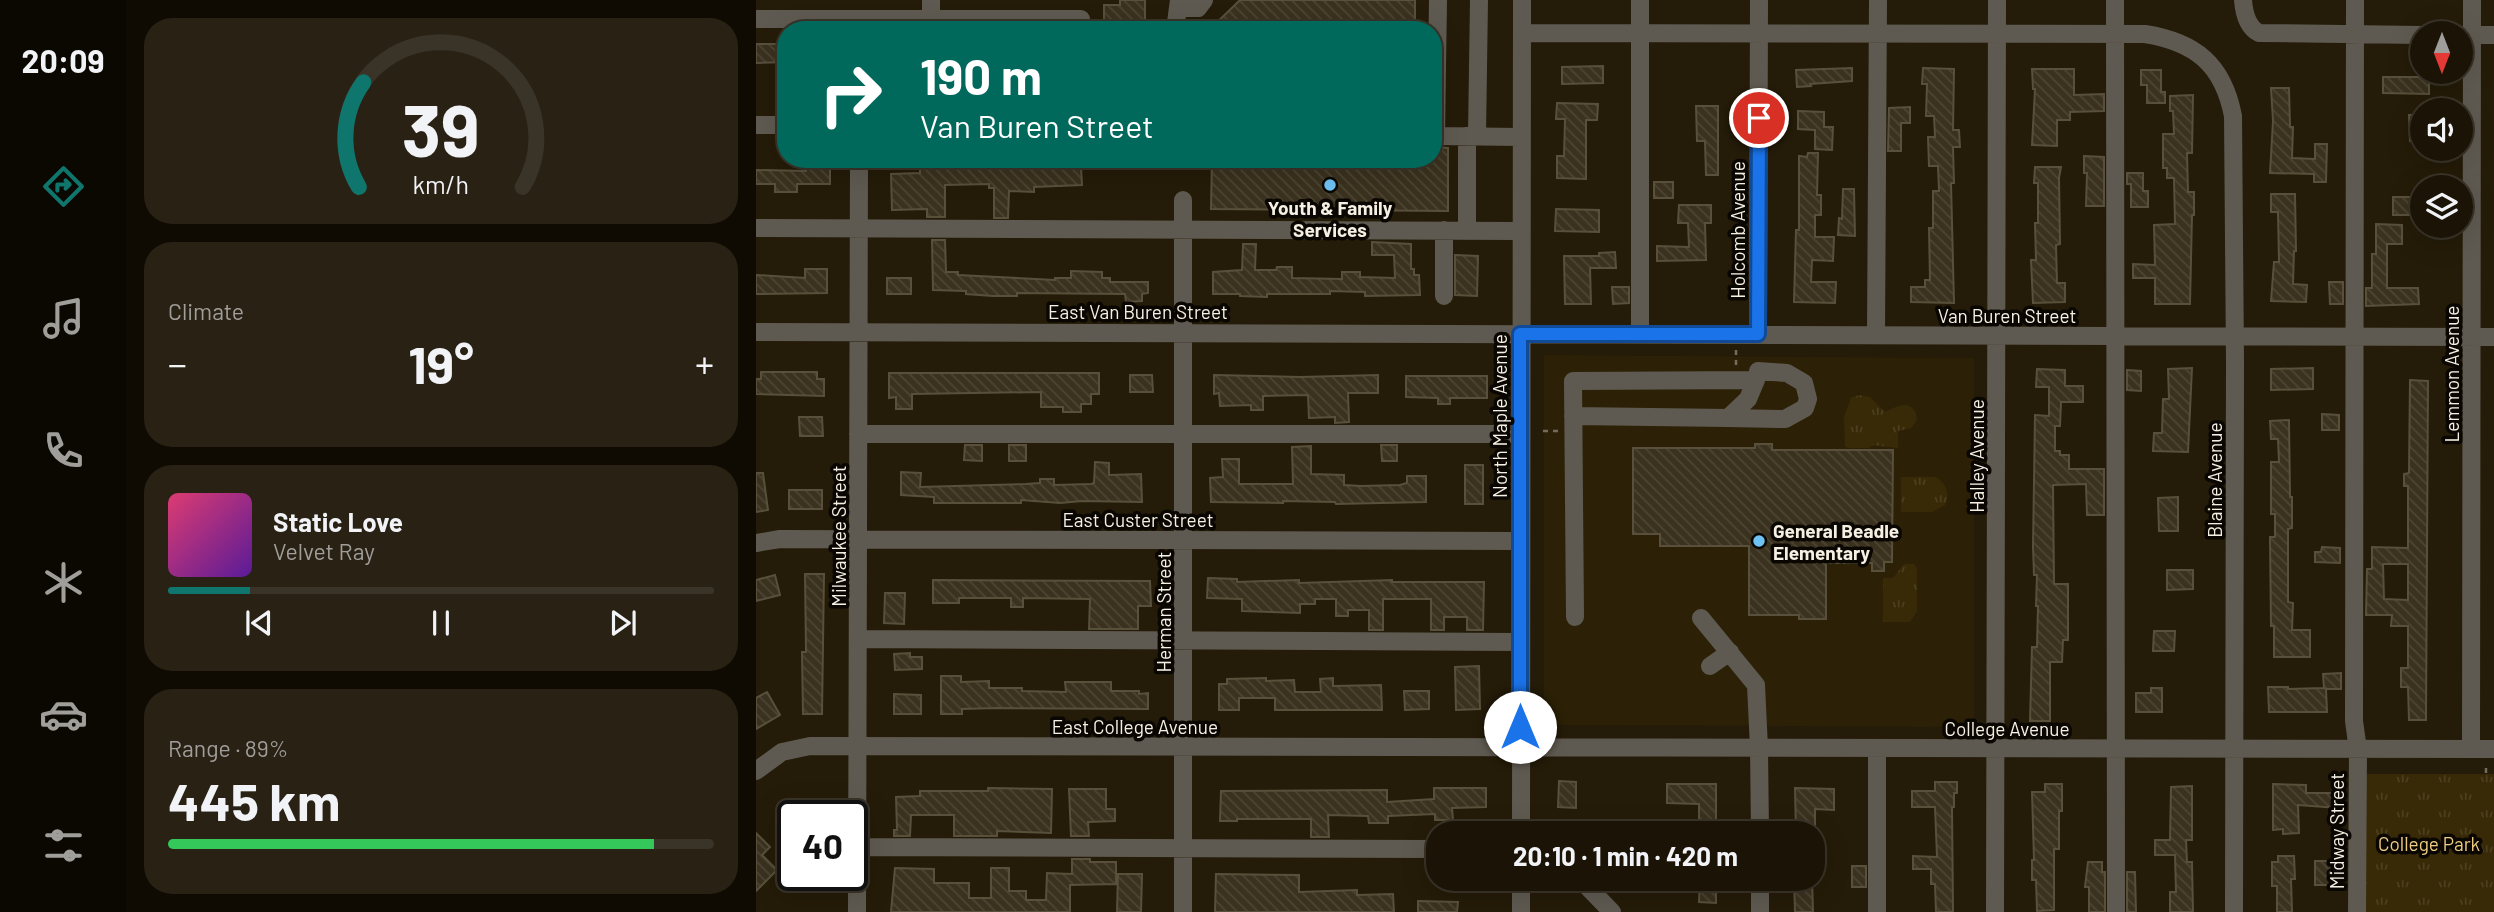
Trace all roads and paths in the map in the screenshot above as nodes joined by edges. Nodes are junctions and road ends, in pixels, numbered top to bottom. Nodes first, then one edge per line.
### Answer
1 (859, 0) edge
2 (931, 0) edge
3 (1204, 0) edge
4 (1438, 0) edge
5 (1479, 0) edge
6 (1521, 0) edge
7 (1640, 0) edge
8 (1759, 0) edge
9 (1878, 0) edge
10 (1997, 0) edge
11 (2115, 0) edge
12 (2243, 0) edge
13 (2355, 0) edge
14 (2472, 0) edge
15 (1179, 4) edge
16 (756, 19) edge
17 (931, 19) junction
18 (1081, 19) dead end
19 (797, 21) edge
20 (859, 21) edge
21 (902, 21) edge
22 (1438, 21) edge
23 (2468, 21) edge
24 (1522, 33) junction
25 (1997, 33) junction
26 (2115, 33) junction
27 (1640, 34) junction
28 (1759, 34) junction
29 (1878, 34) junction
30 (2355, 35) junction
31 (2410, 35) edge
32 (2473, 35) edge
33 (2494, 35) edge
34 (2467, 84) edge
35 (756, 125) edge
36 (777, 125) edge
37 (1442, 136) edge
38 (1472, 136) junction
39 (1521, 137) junction
40 (859, 168) edge
41 (1183, 200) dead end
42 (756, 228) edge
43 (859, 229) junction
44 (1183, 229) junction
45 (1444, 230) junction
46 (1467, 230) junction
47 (1520, 231) junction
48 (1444, 296) dead end
49 (756, 332) edge
50 (858, 332) junction
51 (1184, 332) junction
52 (1520, 334) junction
53 (1640, 334) junction
54 (1758, 334) junction
55 (1876, 335) junction
56 (1997, 336) junction
57 (2115, 336) junction
58 (2235, 336) junction
59 (2354, 337) junction
60 (2494, 337) edge
61 (2473, 338) junction
62 (1736, 349) dead end
63 (1736, 371) dead end
64 (1757, 376) junction
65 (1573, 416) junction
66 (1728, 418) junction
67 (1543, 431) dead end
68 (1561, 431) dead end
69 (858, 434) junction
70 (1184, 434) junction
71 (1520, 434) junction
72 (859, 539) junction
73 (1184, 540) junction
74 (1520, 541) junction
75 (756, 543) edge
76 (1575, 617) dead end
77 (1701, 618) dead end
78 (859, 639) junction
79 (1184, 640) junction
80 (1520, 642) junction
81 (1730, 652) junction
82 (1710, 666) dead end
83 (859, 746) junction
84 (1520, 746) junction
85 (1184, 747) junction
86 (1759, 748) junction
87 (1877, 749) junction
88 (2117, 749) junction
89 (2234, 749) junction
90 (2471, 749) junction
91 (2494, 749) edge
92 (1996, 750) junction
93 (2358, 750) junction
94 (756, 771) edge
95 (858, 800) edge
96 (1522, 821) edge
97 (1760, 821) edge
98 (868, 847) edge
99 (1183, 849) junction
100 (1426, 849) edge
101 (857, 891) edge
102 (1521, 891) edge
103 (1592, 891) edge
104 (1760, 891) edge
105 (857, 912) edge
106 (1183, 912) edge
107 (1521, 912) edge
108 (1612, 912) edge
109 (1760, 912) edge
110 (1877, 912) edge
111 (1995, 912) edge
112 (2116, 912) edge
113 (2234, 912) edge
114 (2357, 912) edge

1 - 20 street
2 - 17 street
3 - 15 street
4 - 22 street
5 - 38 street
6 - 24 street, North Maple Avenue
7 - 27 street
8 - 28 street, Holcomb Avenue
9 - 29 street
10 - 25 street, Halley Avenue
11 - 26 street
12 - 30 street
13 - 30 street, Midway Street
14 - 23 street, Lemmon Avenue
16 - 19 street
17 - 18 street
17 - 21 street
24 - 27 street
24 - 39 street, North Maple Avenue
25 - 26 street
25 - 29 street
25 - 56 street, Halley Avenue
26 - 57 street
26 - 58 street, Blaine Avenue
27 - 28 street
27 - 53 street
28 - 29 street
28 - 54 street, Holcomb Avenue
29 - 55 street
30 - 31 street
30 - 59 street, Midway Street
32 - 33 street
34 - 61 street, Lemmon Avenue
35 - 36 street
37 - 38 street
38 - 39 street
38 - 46 street
39 - 47 street, North Maple Avenue
40 - 43 street, Milwaukee Street
41 - 44 street, Herman Street
42 - 43 street
43 - 44 street
43 - 50 street, Milwaukee Street
44 - 45 street
44 - 51 street, Herman Street
45 - 46 street
45 - 48 street
46 - 47 street
47 - 52 street, North Maple Avenue
49 - 50 street, East Van Buren Street
50 - 51 street, East Van Buren Street
50 - 69 street, Milwaukee Street
51 - 52 street, East Van Buren Street
51 - 70 street, Herman Street
52 - 53 street, Van Buren Street
52 - 71 street, North Maple Avenue
53 - 54 street, Van Buren Street
54 - 55 street, Van Buren Street
55 - 56 street, Van Buren Street
56 - 57 street, Van Buren Street
56 - 92 street, Halley Avenue
57 - 58 street, Van Buren Street
57 - 88 street
58 - 59 street, Van Buren Street
58 - 89 street, Blaine Avenue
59 - 61 street, Van Buren Street
59 - 93 street, Midway Street
60 - 61 street, Van Buren Street
61 - 90 street, Lemmon Avenue
62 - 63 path
64 - 65 street
64 - 66 street
64 - 66 street
65 - 66 street
65 - 76 street
67 - 68 path
69 - 70 street
69 - 72 street, Milwaukee Street
70 - 71 street
70 - 73 street, Herman Street
71 - 74 street, North Maple Avenue
72 - 73 street, East Custer Street
72 - 75 street, East Custer Street
72 - 78 street, Milwaukee Street
73 - 74 street, East Custer Street
73 - 79 street, Herman Street
74 - 80 street, North Maple Avenue
77 - 81 street
78 - 79 street
78 - 83 street, Milwaukee Street
79 - 80 street
79 - 85 street, Herman Street
80 - 84 street, North Maple Avenue
81 - 82 street
81 - 86 street
83 - 85 street, East College Avenue
83 - 94 street, East College Avenue
83 - 95 street, Milwaukee Street
84 - 85 street, East College Avenue
84 - 86 street, College Avenue
84 - 96 street, North Maple Avenue
85 - 99 street, Herman Street
86 - 87 street, College Avenue
86 - 97 street
87 - 92 street, College Avenue
87 - 110 street
88 - 89 street, College Avenue
88 - 92 street, College Avenue
88 - 112 street
89 - 93 street, College Avenue
89 - 113 street, Blaine Avenue
90 - 91 street, College Avenue
90 - 93 street, College Avenue
92 - 111 street, Halley Avenue
93 - 114 street, Midway Street
98 - 99 street
99 - 100 street
99 - 106 street, Herman Street
101 - 105 street, Milwaukee Street
102 - 107 street
103 - 108 street
104 - 109 street

